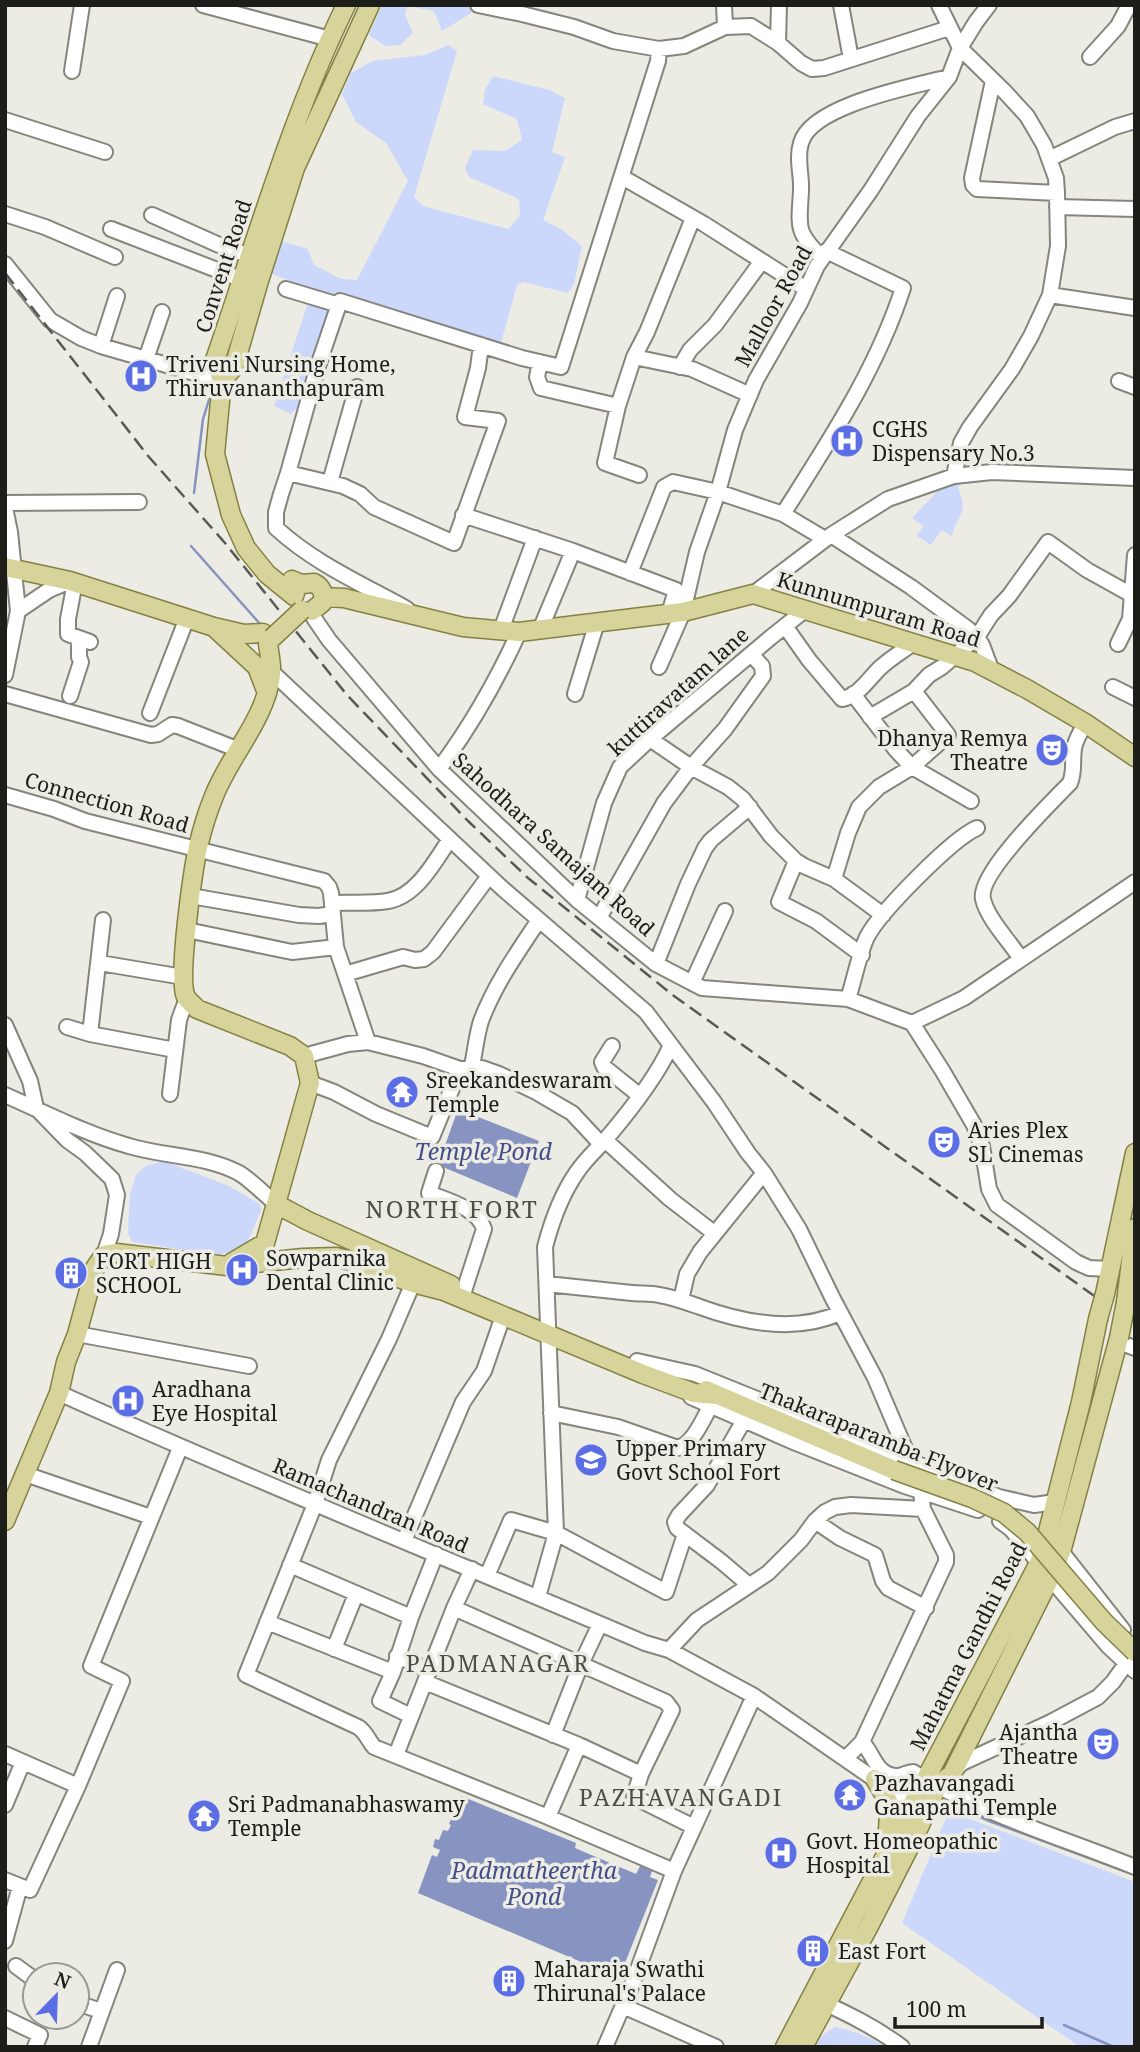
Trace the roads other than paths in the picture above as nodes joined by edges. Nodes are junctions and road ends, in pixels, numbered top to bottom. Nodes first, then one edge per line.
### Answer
1 (82, 5) edge
2 (203, 5) edge
3 (346, 5) edge
4 (370, 5) edge
5 (478, 5) edge
6 (724, 5) edge
7 (779, 5) edge
8 (841, 5) edge
9 (939, 5) edge
10 (989, 5) edge
11 (1129, 5) edge
12 (523, 9) edge
13 (725, 27) junction
14 (949, 28) junction
15 (330, 39) junction
16 (778, 43) junction
17 (960, 48) junction
18 (659, 49) junction
19 (1090, 57) dead end
20 (852, 59) junction
21 (72, 71) dead end
22 (949, 77) junction
23 (993, 81) junction
24 (5, 120) edge
25 (1135, 121) edge
26 (105, 152) dead end
27 (1049, 159) junction
28 (622, 177) junction
29 (1057, 200) junction
30 (1135, 209) edge
31 (5, 214) edge
32 (152, 215) dead end
33 (693, 218) junction
34 (111, 229) dead end
35 (824, 254) junction
36 (250, 256) junction
37 (114, 257) dead end
38 (762, 261) junction
39 (5, 264) edge
40 (243, 280) junction
41 (286, 289) dead end
42 (806, 289) junction
43 (1050, 295) junction
44 (117, 296) dead end
45 (339, 305) junction
46 (1135, 308) edge
47 (162, 312) dead end
48 (481, 345) junction
49 (101, 346) junction
50 (634, 357) junction
51 (146, 359) junction
52 (540, 362) junction
53 (680, 367) junction
54 (218, 379) junction
55 (1119, 381) dead end
56 (357, 387) dead end
57 (1135, 387) edge
58 (750, 395) junction
59 (618, 407) junction
60 (288, 473) junction
61 (639, 475) dead end
62 (954, 476) junction
63 (1135, 478) edge
64 (330, 482) junction
65 (718, 492) junction
66 (139, 502) dead end
67 (5, 505) edge
68 (783, 514) junction
69 (463, 515) junction
70 (828, 537) junction
71 (535, 538) junction
72 (573, 551) junction
73 (1135, 555) edge
74 (9, 567) edge
75 (631, 573) junction
76 (72, 582) junction
77 (753, 594) junction
78 (1130, 594) junction
79 (307, 598) junction
80 (805, 610) junction
81 (18, 611) junction
82 (676, 613) junction
83 (187, 618) junction
84 (423, 618) junction
85 (597, 622) junction
86 (785, 626) junction
87 (214, 627) junction
88 (540, 630) junction
89 (510, 631) junction
90 (266, 637) junction
91 (977, 637) junction
92 (913, 643) junction
93 (234, 644) junction
94 (1118, 644) dead end
95 (751, 654) junction
96 (956, 655) junction
97 (659, 667) dead end
98 (264, 669) junction
99 (991, 669) junction
100 (5, 675) edge
101 (1113, 687) dead end
102 (914, 691) junction
103 (5, 694) edge
104 (575, 694) dead end
105 (853, 694) junction
106 (70, 696) dead end
107 (1135, 698) edge
108 (150, 713) dead end
109 (870, 717) junction
110 (1085, 723) junction
111 (650, 739) junction
112 (239, 750) junction
113 (1135, 757) edge
114 (691, 767) junction
115 (912, 767) junction
116 (439, 769) junction
117 (5, 795) edge
118 (971, 801) dead end
119 (750, 807) junction
120 (977, 828) dead end
121 (450, 839) junction
122 (197, 850) junction
123 (796, 861) junction
124 (489, 876) junction
125 (834, 879) junction
126 (1135, 882) edge
127 (191, 897) junction
128 (577, 900) junction
129 (332, 909) junction
130 (725, 911) dead end
131 (883, 915) junction
132 (599, 918) junction
133 (103, 920) dead end
134 (539, 920) junction
135 (187, 930) junction
136 (336, 947) junction
137 (862, 955) junction
138 (1021, 959) junction
139 (100, 962) junction
140 (656, 964) junction
141 (345, 974) junction
142 (183, 977) junction
143 (692, 983) junction
144 (187, 998) junction
145 (848, 999) junction
146 (912, 1023) junction
147 (5, 1025) edge
148 (67, 1027) dead end
149 (90, 1034) junction
150 (368, 1042) junction
151 (671, 1045) junction
152 (612, 1046) dead end
153 (175, 1050) junction
154 (304, 1056) junction
155 (465, 1069) junction
156 (310, 1083) junction
157 (170, 1094) dead end
158 (5, 1095) edge
159 (639, 1095) junction
160 (36, 1108) junction
161 (603, 1142) junction
162 (1135, 1153) edge
163 (436, 1171) dead end
164 (764, 1173) junction
165 (276, 1204) junction
166 (714, 1233) junction
167 (1134, 1237) edge
168 (104, 1255) junction
169 (227, 1266) junction
170 (1131, 1279) edge
171 (1108, 1280) junction
172 (413, 1283) junction
173 (547, 1284) junction
174 (464, 1291) junction
175 (681, 1300) junction
176 (840, 1313) junction
177 (503, 1316) junction
178 (549, 1330) junction
179 (77, 1334) junction
180 (1124, 1343) edge
181 (249, 1366) dead end
182 (640, 1367) junction
183 (59, 1393) junction
184 (713, 1400) junction
185 (551, 1413) junction
186 (744, 1420) junction
187 (180, 1448) junction
188 (901, 1465) junction
189 (25, 1474) junction
190 (921, 1492) junction
191 (1055, 1502) junction
192 (315, 1504) junction
193 (7, 1509) edge
194 (923, 1509) junction
195 (152, 1517) junction
196 (815, 1521) junction
197 (556, 1533) junction
198 (685, 1534) junction
199 (404, 1541) junction
200 (1061, 1551) junction
201 (436, 1553) junction
202 (1039, 1563) junction
203 (290, 1565) junction
204 (472, 1569) junction
205 (487, 1576) junction
206 (1050, 1578) junction
207 (749, 1585) junction
208 (356, 1594) junction
209 (538, 1597) junction
210 (454, 1608) junction
211 (926, 1608) junction
212 (411, 1616) junction
213 (267, 1622) junction
214 (600, 1624) junction
215 (1135, 1640) edge
216 (334, 1649) junction
217 (669, 1650) junction
218 (397, 1656) junction
219 (1133, 1660) edge
220 (581, 1664) junction
221 (393, 1672) junction
222 (427, 1676) junction
223 (754, 1696) junction
224 (411, 1716) junction
225 (553, 1735) junction
226 (862, 1742) junction
227 (579, 1745) junction
228 (5, 1754) edge
229 (396, 1755) junction
230 (846, 1758) junction
231 (23, 1762) junction
232 (641, 1774) junction
233 (952, 1774) junction
234 (875, 1779) junction
235 (932, 1783) junction
236 (78, 1786) junction
237 (5, 1805) edge
238 (921, 1806) junction
239 (548, 1816) junction
240 (694, 1827) junction
241 (886, 1856) junction
242 (1135, 1867) edge
243 (674, 1871) junction
244 (5, 1880) edge
245 (20, 1886) junction
246 (6, 1937) edge
247 (16, 1966) dead end
248 (21, 1970) edge
249 (117, 1970) dead end
250 (818, 2000) junction
251 (623, 2006) junction
252 (91, 2008) edge
253 (101, 2011) junction
254 (5, 2018) edge
255 (35, 2047) edge
256 (89, 2047) edge
257 (605, 2047) edge
258 (716, 2047) edge
259 (785, 2047) edge
260 (803, 2047) edge
261 (902, 2047) edge

1 - 21 street
2 - 15 street
3 - 15 main road, Convent Road
4 - 54 main road
5 - 12 street
6 - 13 street
7 - 16 street
8 - 20 street
9 - 14 street
10 - 17 street, Malloor Road
11 - 19 street
12 - 18 street
13 - 16 street
13 - 18 street
14 - 17 street
14 - 20 street
15 - 36 main road, Convent Road
16 - 20 street
17 - 22 street, Malloor Road
17 - 23 street
18 - 28 street
22 - 35 street, Malloor Road
22 - 35 street
23 - 27 street
23 - 29 street
24 - 26 street
25 - 27 street
27 - 29 street
28 - 33 street
28 - 52 street
29 - 30 street
29 - 43 street
31 - 37 street
32 - 36 street
33 - 38 street
33 - 50 street
34 - 40 street
35 - 42 street, Malloor Road
35 - 68 street
36 - 40 main road, Convent Road
38 - 42 street
38 - 53 street
39 - 49 street
40 - 54 main road, Convent Road
41 - 45 street
42 - 58 street, Malloor Road
43 - 46 street
43 - 62 street
44 - 49 street
45 - 48 street
45 - 60 street
47 - 51 street
48 - 52 street
48 - 69 street
49 - 51 street
50 - 53 street
50 - 59 street
51 - 54 street
52 - 59 street
53 - 58 street
54 - 79 main road, Convent Road
55 - 57 street
56 - 64 street
58 - 65 street, Malloor Road
59 - 61 street
60 - 64 street
60 - 84 street
62 - 63 street
62 - 70 street
64 - 69 street
65 - 68 street
65 - 75 street
65 - 82 street, Malloor Road
66 - 67 street
67 - 74 street
68 - 70 street
69 - 71 street
70 - 77 street
70 - 91 street
71 - 72 street
71 - 89 street
72 - 75 street
72 - 88 street
73 - 78 street
74 - 76 main road
74 - 81 street
75 - 82 street
76 - 81 street
76 - 83 main road
76 - 106 street
77 - 80 main road, Kunnumpuram Road
77 - 82 main road
78 - 91 street
78 - 94 street
79 - 84 main road
79 - 90 main road, bridge
79 - 116 street, Sahodhara Samajam Road
80 - 86 street, kuttiravatam lane
80 - 92 main road, Kunnumpuram Road
81 - 100 street
82 - 85 main road
82 - 97 street, Malloor Road
83 - 87 main road
83 - 108 street
84 - 89 main road
85 - 88 main road
85 - 104 street
86 - 95 street, kuttiravatam lane
86 - 105 street
87 - 90 main road
87 - 93 main road
88 - 89 main road
89 - 116 street
90 - 93 main road
90 - 98 main road
91 - 96 street
91 - 99 street
92 - 96 main road, Kunnumpuram Road
92 - 105 street
93 - 98 main road
95 - 111 street, kuttiravatam lane
95 - 114 street
96 - 99 main road, Kunnumpuram Road
96 - 102 street
98 - 112 main road
98 - 121 street
99 - 110 main road, Kunnumpuram Road
101 - 107 street
102 - 109 street
102 - 115 street
103 - 112 street
105 - 109 street
109 - 115 street
110 - 113 main road, Kunnumpuram Road
110 - 138 street
111 - 114 street
111 - 128 street, kuttiravatam lane
112 - 122 main road
114 - 119 street
114 - 132 street
115 - 118 street
115 - 125 street
116 - 128 street, Sahodhara Samajam Road
117 - 122 street, Connection Road
119 - 123 street
119 - 140 street
120 - 131 street
121 - 124 street
121 - 129 street
122 - 127 main road
122 - 129 street, Connection Road
123 - 125 street
123 - 137 street
124 - 134 street
124 - 141 street
125 - 131 street
126 - 138 street
127 - 129 street
127 - 135 main road
128 - 132 street, Sahodhara Samajam Road
129 - 136 street
130 - 143 street
131 - 137 street
132 - 140 street, Sahodhara Samajam Road
133 - 139 street
134 - 151 street
134 - 155 street
135 - 136 street
135 - 142 main road
136 - 141 street
137 - 145 street
138 - 146 street
139 - 142 street
139 - 149 street
140 - 143 street, Sahodhara Samajam Road
141 - 150 street
142 - 144 main road
143 - 145 street, Sahodhara Samajam Road
144 - 153 street
144 - 154 main road
145 - 146 street, Sahodhara Samajam Road
146 - 171 street
147 - 160 street
148 - 149 street
149 - 153 street
150 - 154 street
150 - 155 street
151 - 159 street
151 - 164 street
152 - 159 street
153 - 157 street
154 - 156 main road
155 - 156 street
155 - 161 street
156 - 165 main road
158 - 160 street
159 - 161 street
160 - 165 street
160 - 168 street
161 - 166 street
161 - 173 street
162 - 171 main road
163 - 174 street
164 - 166 street
164 - 176 street
165 - 169 main road
165 - 174 main road
166 - 175 street
167 - 170 main road
168 - 169 main road
168 - 179 main road
169 - 172 main road
170 - 171 main road
170 - 180 main road, Mahatma Gandhi Road, bridge
171 - 191 main road, Mahatma Gandhi Road, bridge
172 - 177 main road
172 - 192 street
173 - 175 street
173 - 178 street
174 - 178 main road
175 - 176 street
176 - 188 street
177 - 178 main road
177 - 199 street
178 - 182 main road, Thakaraparamba Flyover
178 - 185 street
179 - 181 street
179 - 183 main road
180 - 200 main road, Mahatma Gandhi Road
182 - 184 main road, Thakaraparamba Flyover
182 - 188 street
183 - 187 street, Ramachandran Road
183 - 189 main road
184 - 185 street
184 - 186 street
184 - 188 main road, Thakaraparamba Flyover
185 - 197 street
186 - 190 street
186 - 198 street
187 - 192 street, Ramachandran Road
187 - 195 street
188 - 190 street
188 - 191 street
188 - 219 main road, Thakaraparamba Flyover, bridge
189 - 193 main road
189 - 195 street
190 - 194 street
190 - 202 street
191 - 202 main road, Mahatma Gandhi Road
192 - 199 street, Ramachandran Road
192 - 203 street
194 - 196 street
194 - 211 street
195 - 236 street
196 - 207 street
196 - 211 street
197 - 198 street
197 - 205 street
197 - 209 street
198 - 207 street
199 - 201 street, Ramachandran Road
200 - 206 main road, Mahatma Gandhi Road
200 - 215 street
201 - 204 street, Ramachandran Road
201 - 212 street
202 - 235 main road, Mahatma Gandhi Road
203 - 208 street
203 - 213 street
204 - 205 street, Ramachandran Road
204 - 210 street
205 - 209 street, Ramachandran Road
206 - 219 street
206 - 233 main road, Mahatma Gandhi Road
207 - 217 street
208 - 212 street
208 - 216 street
209 - 214 street, Ramachandran Road
210 - 220 street
210 - 222 street
211 - 226 street
212 - 218 street
213 - 216 street
213 - 229 street
214 - 217 street, Ramachandran Road
214 - 220 street
216 - 221 street
217 - 223 street, Ramachandran Road
218 - 221 street
218 - 222 street
219 - 233 street
220 - 225 street
220 - 232 street
221 - 224 street
222 - 224 street
222 - 225 street
223 - 230 street, Ramachandran Road
223 - 240 street
224 - 229 street
225 - 227 street
226 - 230 street
226 - 235 street
227 - 232 street
227 - 239 street
228 - 231 street
229 - 239 street
230 - 234 street, Ramachandran Road
231 - 236 street
231 - 237 street
232 - 240 street
233 - 235 main road, Mahatma Gandhi Road
234 - 238 street, Ramachandran Road
234 - 241 main road
235 - 238 main road, Mahatma Gandhi Road
235 - 242 street
236 - 245 street
238 - 241 main road, Mahatma Gandhi Road
238 - 250 main road, Mahatma Gandhi Road
239 - 243 street
240 - 243 street
241 - 250 main road, Mahatma Gandhi Road
243 - 251 street
244 - 245 street
245 - 246 street
247 - 248 street
249 - 253 street
250 - 259 main road, Mahatma Gandhi Road
250 - 260 main road, Mahatma Gandhi Road
250 - 261 street
251 - 257 street
251 - 258 street
252 - 253 street
253 - 256 street
254 - 255 street

